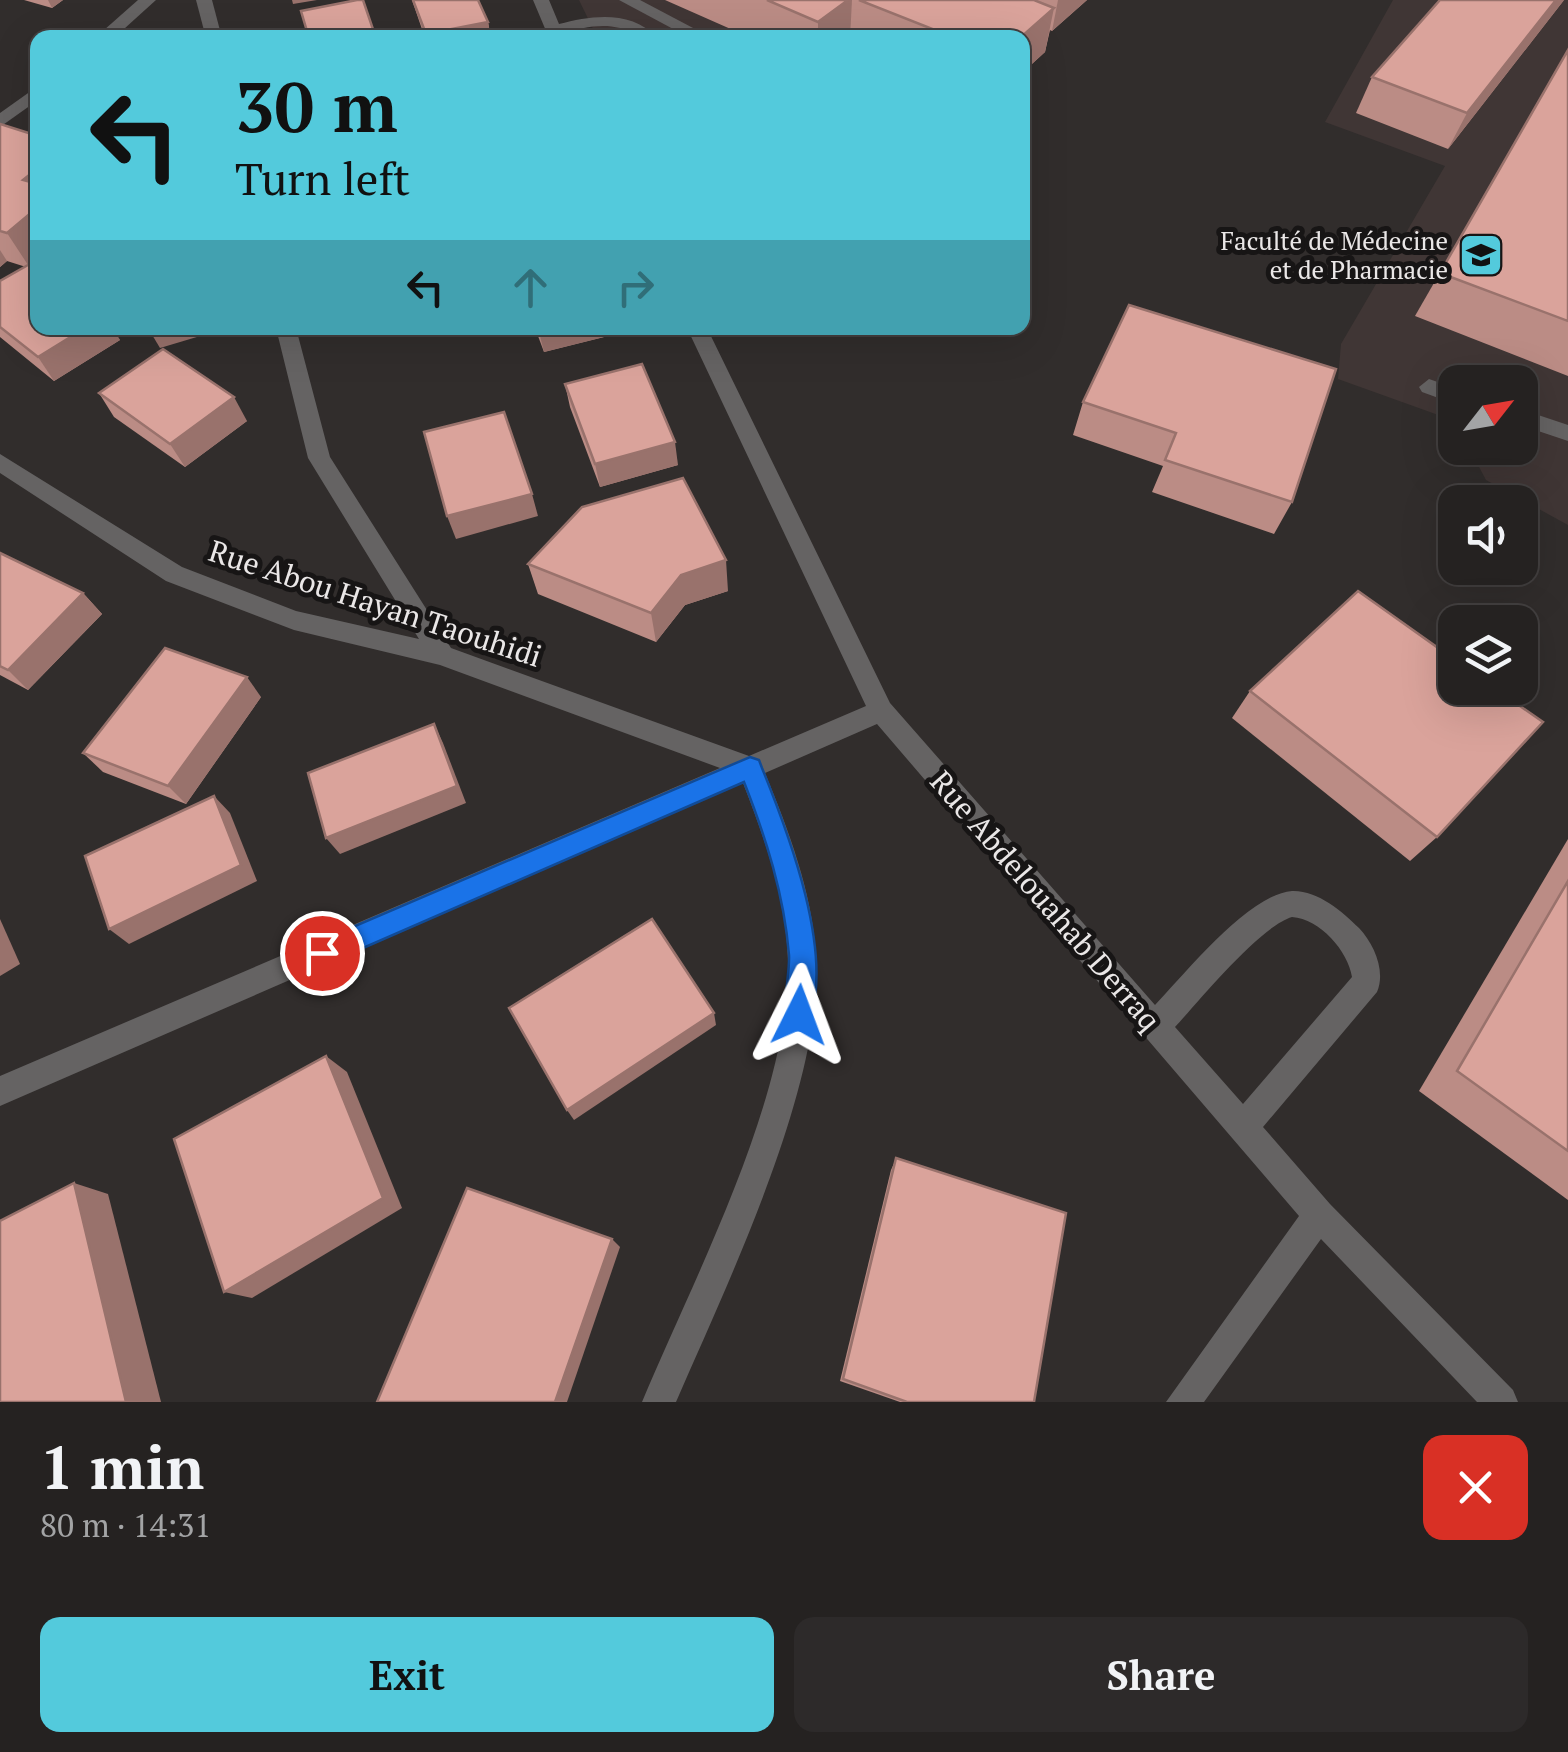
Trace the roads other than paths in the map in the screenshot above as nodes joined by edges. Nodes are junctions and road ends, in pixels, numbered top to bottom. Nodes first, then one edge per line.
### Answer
1 (148, 0) edge
2 (204, 0) edge
3 (627, 0) edge
4 (545, 1) edge
5 (112, 30) edge
6 (212, 30) edge
7 (555, 30) edge
8 (565, 30) edge
9 (641, 30) edge
10 (688, 30) edge
11 (30, 98) edge
12 (0, 122) edge
13 (288, 335) edge
14 (700, 335) edge
15 (1429, 387) dead end
16 (1438, 390) edge
17 (1538, 423) edge
18 (1568, 434) edge
19 (0, 462) edge
20 (442, 654) junction
21 (881, 711) junction
22 (750, 768) junction
23 (1154, 1028) junction
24 (0, 1091) edge
25 (1243, 1127) junction
26 (1319, 1214) junction
27 (659, 1402) edge
28 (1183, 1402) edge
29 (1501, 1402) edge

1 - 5 street
2 - 6 street
3 - 10 street
4 - 7 street
8 - 9 street
11 - 12 street
13 - 20 street
14 - 21 street, Rue Abdelouahab Derraq
15 - 16 street
17 - 18 street
19 - 20 street, Rue Abou Hayan Taouhidi
20 - 22 street, Rue Abou Hayan Taouhidi
21 - 22 street
21 - 23 street, Rue Abdelouahab Derraq
22 - 24 street
22 - 27 street
23 - 25 street, Rue Abdelouahab Derraq
23 - 25 street
25 - 26 street, Rue Abdelouahab Derraq
26 - 28 street
26 - 29 street, Rue Abdelouahab Derraq

